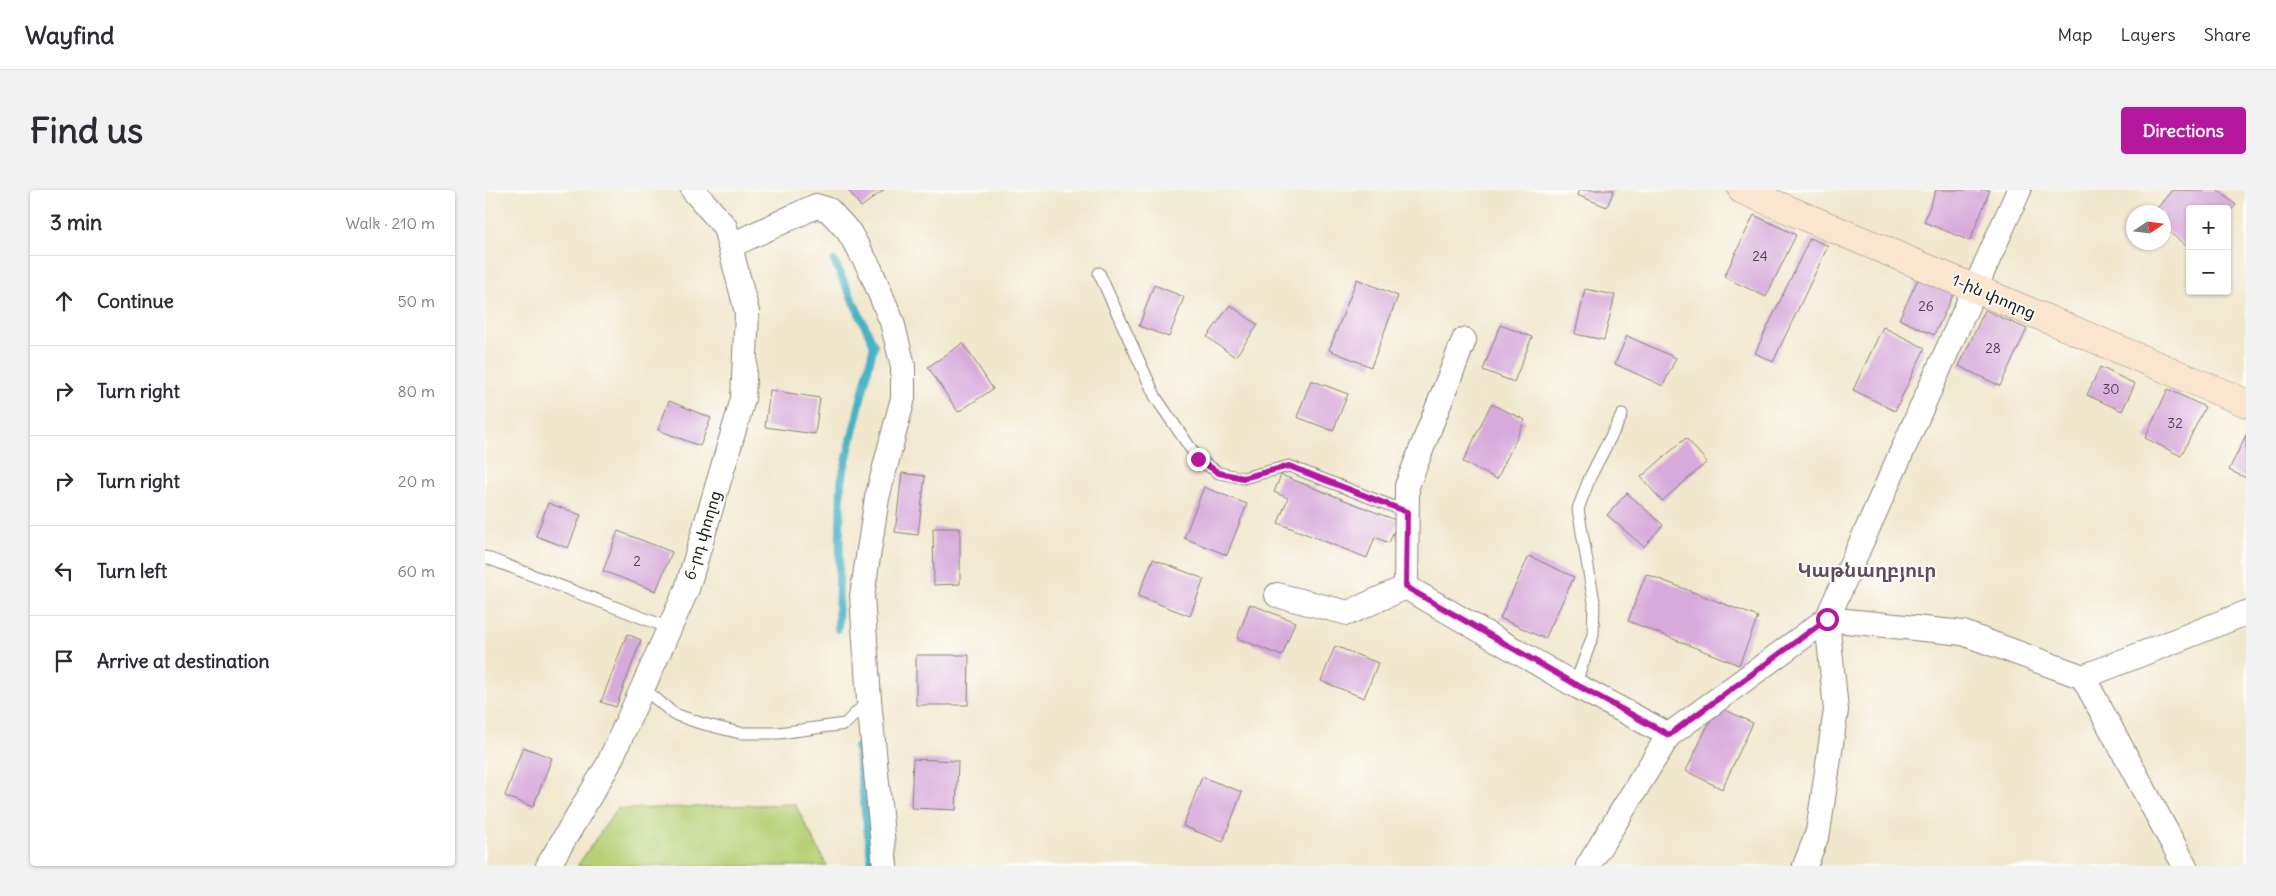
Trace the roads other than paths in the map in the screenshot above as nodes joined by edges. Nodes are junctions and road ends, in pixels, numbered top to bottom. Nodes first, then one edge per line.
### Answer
1 (693, 190) edge
2 (1742, 190) edge
3 (2019, 190) edge
4 (730, 246) junction
5 (1099, 273) dead end
6 (1976, 289) junction
7 (1464, 340) dead end
8 (2246, 403) edge
9 (1622, 415) dead end
10 (1407, 512) junction
11 (485, 557) edge
12 (1406, 587) junction
13 (1277, 595) dead end
14 (2246, 613) edge
15 (1827, 619) junction
16 (669, 628) junction
17 (2083, 677) junction
18 (1575, 684) junction
19 (643, 688) junction
20 (869, 700) junction
21 (1669, 735) junction
22 (548, 866) edge
23 (885, 866) edge
24 (1588, 866) edge
25 (1805, 866) edge
26 (2185, 866) edge

1 - 4 street, 6-րդ փողոց
2 - 6 main road, 1-ին փողոց
3 - 6 street
4 - 16 street, 6-րդ փողոց
4 - 20 street
5 - 10 lane
6 - 8 main road, 1-ին փողոց
6 - 15 street
7 - 10 street
9 - 18 lane
10 - 12 street
11 - 16 lane
12 - 13 street
12 - 18 street
14 - 17 street
15 - 17 street
15 - 21 street
15 - 25 street
16 - 19 street, 6-րդ փողոց
17 - 26 street
18 - 21 street
19 - 20 lane
19 - 22 street, 6-րդ փողոց
20 - 23 street
21 - 24 street

